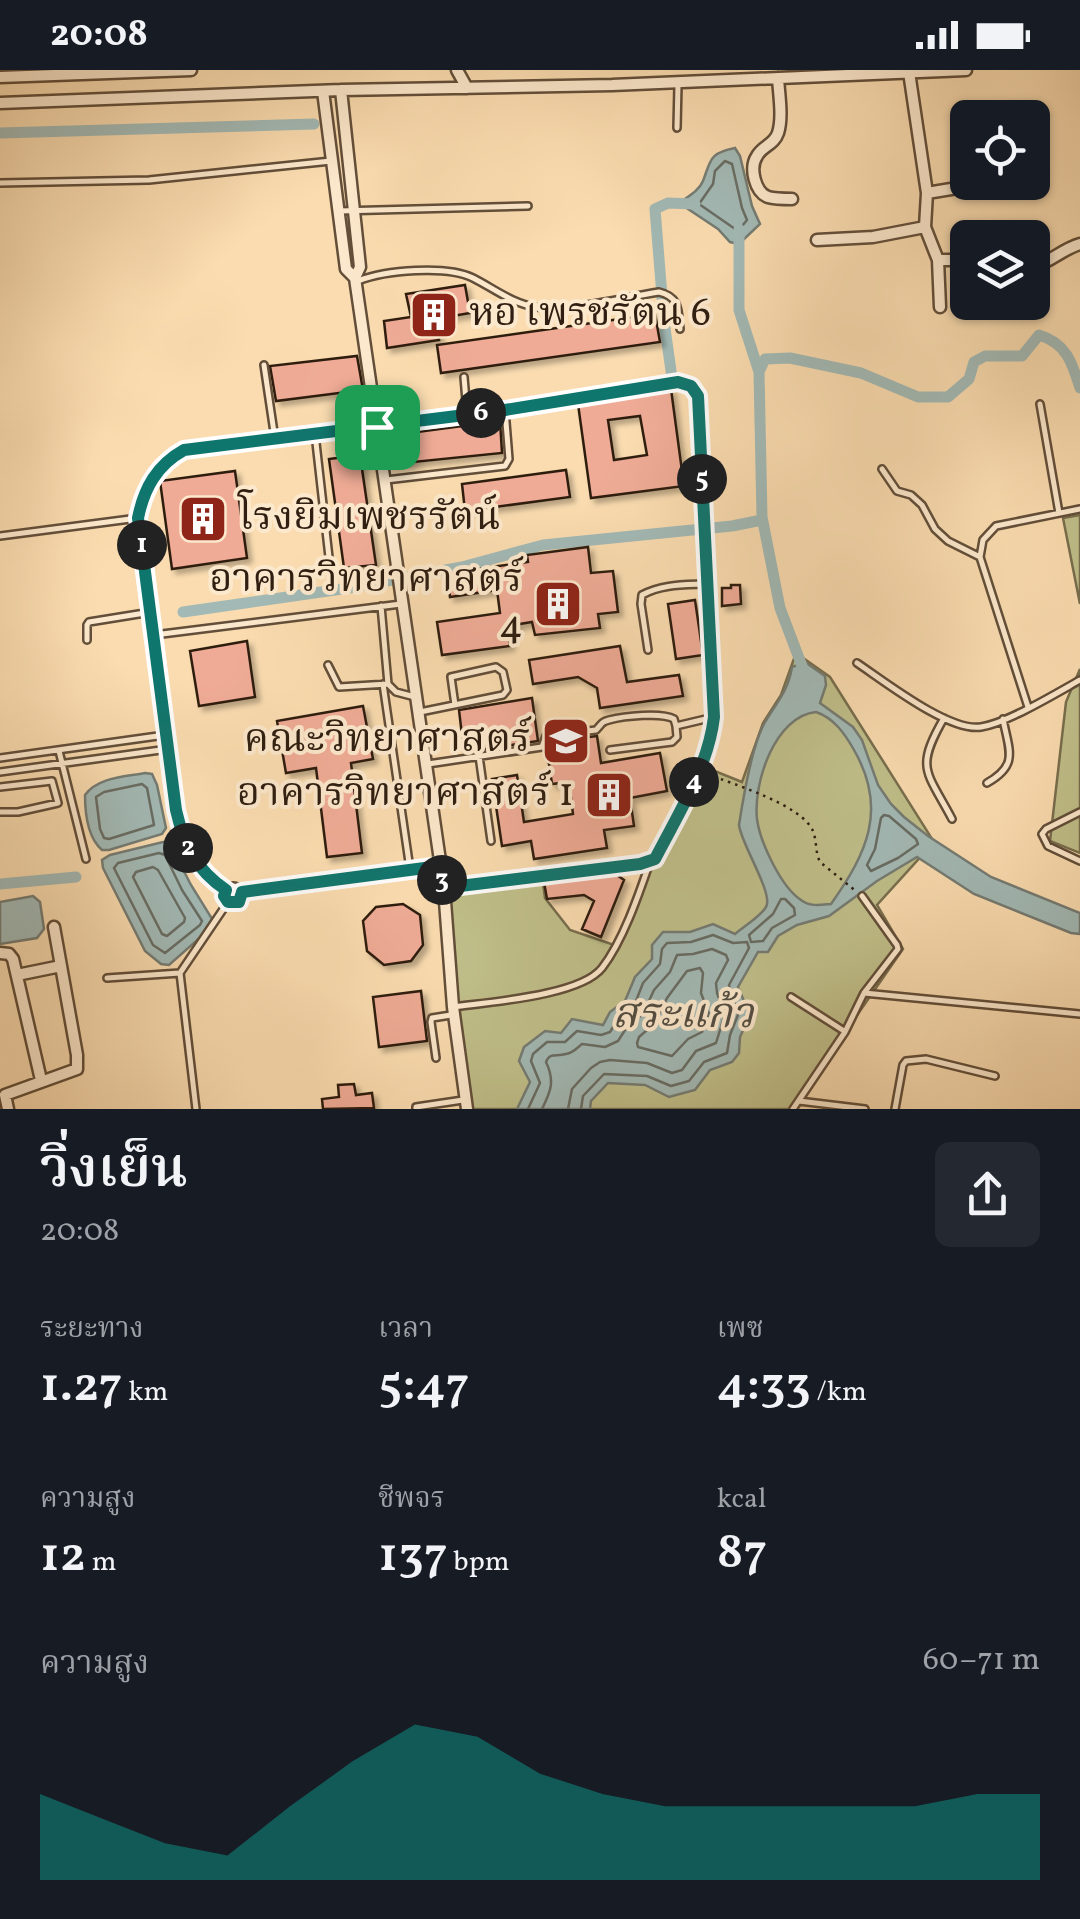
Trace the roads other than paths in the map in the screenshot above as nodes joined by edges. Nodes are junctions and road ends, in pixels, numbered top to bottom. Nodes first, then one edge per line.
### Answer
1 (191, 70) edge
2 (457, 70) edge
3 (966, 70) edge
4 (157, 71) edge
5 (909, 72) edge
6 (0, 77) edge
7 (778, 78) junction
8 (678, 82) junction
9 (468, 88) junction
10 (341, 90) junction
11 (323, 91) junction
12 (0, 103) edge
13 (677, 128) dead end
14 (333, 161) junction
15 (0, 183) edge
16 (950, 189) edge
17 (927, 193) junction
18 (792, 200) dead end
19 (528, 206) dead end
20 (339, 211) junction
21 (354, 211) junction
22 (925, 227) junction
23 (817, 240) dead end
24 (1080, 244) edge
25 (1050, 259) edge
26 (938, 260) junction
27 (950, 260) edge
28 (355, 280) junction
29 (940, 307) dead end
30 (680, 329) dead end
31 (264, 365) dead end
32 (464, 376) dead end
33 (1040, 404) dead end
34 (505, 410) junction
35 (468, 414) junction
36 (377, 427) junction
37 (315, 434) junction
38 (275, 439) junction
39 (882, 469) dead end
40 (386, 480) junction
41 (1080, 509) edge
42 (1059, 513) junction
43 (138, 518) junction
44 (0, 536) edge
45 (980, 557) junction
46 (330, 566) dead end
47 (706, 584) junction
48 (401, 604) junction
49 (380, 606) junction
50 (151, 612) junction
51 (154, 635) junction
52 (87, 640) dead end
53 (648, 650) dead end
54 (857, 663) dead end
55 (328, 665) dead end
56 (1080, 680) edge
57 (385, 684) junction
58 (415, 698) junction
59 (455, 705) junction
60 (1028, 707) junction
61 (418, 713) junction
62 (714, 717) junction
63 (944, 718) junction
64 (1002, 719) junction
65 (676, 726) junction
66 (166, 735) junction
67 (168, 749) junction
68 (59, 750) junction
69 (610, 750) dead end
70 (479, 756) junction
71 (0, 758) edge
72 (62, 764) junction
73 (424, 765) junction
74 (0, 772) edge
75 (987, 783) dead end
76 (0, 788) edge
77 (0, 812) edge
78 (1080, 812) edge
79 (952, 819) dead end
80 (492, 841) dead end
81 (86, 859) dead end
82 (1080, 861) edge
83 (650, 862) junction
84 (440, 866) junction
85 (410, 870) junction
86 (444, 888) junction
87 (226, 890) junction
88 (242, 892) junction
89 (862, 896) road end
90 (228, 902) junction
91 (54, 927) dead end
92 (0, 953) edge
93 (61, 966) junction
94 (180, 973) junction
95 (17, 975) junction
96 (107, 978) dead end
97 (864, 993) junction
98 (792, 997) dead end
99 (454, 1011) junction
100 (1080, 1014) edge
101 (845, 1032) junction
102 (436, 1058) dead end
103 (995, 1076) dead end
104 (41, 1080) junction
105 (3, 1095) edge
106 (800, 1102) junction
107 (467, 1104) edge
108 (8, 1109) edge
109 (196, 1109) edge
110 (416, 1109) edge
111 (793, 1109) edge
112 (865, 1109) edge
113 (895, 1109) edge

1 - 4 street
2 - 9 street
3 - 5 street
4 - 6 street
5 - 7 street
5 - 17 street
7 - 8 street
7 - 18 street
8 - 9 street
8 - 13 lane
9 - 10 street
10 - 11 street
10 - 21 street
11 - 12 street
11 - 14 street
14 - 15 lane
14 - 20 street
16 - 17 street
17 - 22 street
19 - 21 lane
20 - 21 lane
20 - 28 street
21 - 28 street
22 - 23 street
22 - 26 street
24 - 25 street
26 - 27 street
26 - 29 street
28 - 30 lane
28 - 36 street
31 - 38 lane
32 - 35 lane
33 - 42 lane
34 - 35 lane
34 - 40 lane
34 - 47 lane
35 - 36 lane
36 - 37 lane
36 - 40 street
37 - 38 lane
37 - 46 lane
38 - 43 lane
39 - 45 lane
40 - 48 street
41 - 42 lane
42 - 45 lane
43 - 44 lane
43 - 50 lane
45 - 60 lane
47 - 53 lane
47 - 62 lane
48 - 49 lane
48 - 58 street
49 - 51 lane
49 - 57 lane
50 - 51 lane
50 - 52 lane
51 - 66 lane
54 - 63 lane
55 - 57 lane
56 - 60 lane
57 - 58 lane
57 - 85 lane
58 - 61 street
59 - 59 lane
59 - 61 lane
60 - 64 lane
61 - 73 street
62 - 65 lane
62 - 83 lane
63 - 64 lane
63 - 79 lane
64 - 75 lane
65 - 69 lane
65 - 70 lane
66 - 67 lane
66 - 68 lane
67 - 72 lane
67 - 87 lane
68 - 71 lane
68 - 72 lane
70 - 73 lane
70 - 80 lane
72 - 74 lane
72 - 81 lane
73 - 84 street
76 - 77 lane
78 - 82 lane
83 - 86 lane
83 - 99 lane
84 - 85 lane
84 - 86 street
85 - 88 lane
86 - 99 street
87 - 88 lane
87 - 90 lane
88 - 90 lane
89 - 97 lane
90 - 94 lane
91 - 93 street
92 - 95 street
93 - 95 street
93 - 104 street
94 - 96 lane
94 - 109 lane
95 - 104 street
97 - 100 lane
97 - 101 lane
98 - 101 lane
99 - 102 lane
99 - 107 street
101 - 106 lane
103 - 113 lane
104 - 105 street
105 - 108 street
106 - 111 lane
106 - 112 lane
107 - 110 lane

